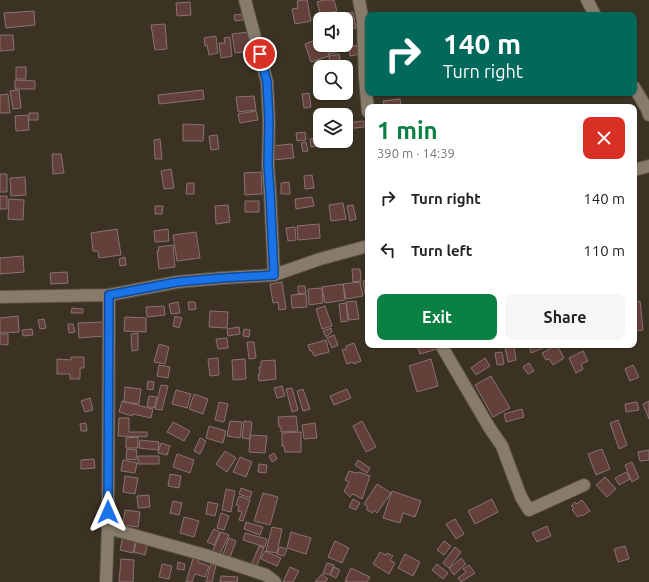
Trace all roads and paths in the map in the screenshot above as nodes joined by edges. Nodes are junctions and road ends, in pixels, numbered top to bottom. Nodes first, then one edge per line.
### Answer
1 (246, 0) edge
2 (359, 0) edge
3 (587, 0) edge
4 (593, 12) edge
5 (365, 78) edge
6 (637, 92) edge
7 (649, 115) edge
8 (649, 166) edge
9 (637, 169) edge
10 (365, 247) edge
11 (274, 275) junction
12 (109, 295) junction
13 (0, 297) edge
14 (443, 348) edge
15 (584, 485) dead end
16 (108, 528) junction
17 (106, 582) edge
18 (275, 582) edge

1 - 11 street
2 - 5 street
3 - 4 street
6 - 7 street
8 - 9 street
10 - 11 street
11 - 12 street
12 - 13 street
12 - 16 street
14 - 15 street
16 - 17 street
16 - 18 street

